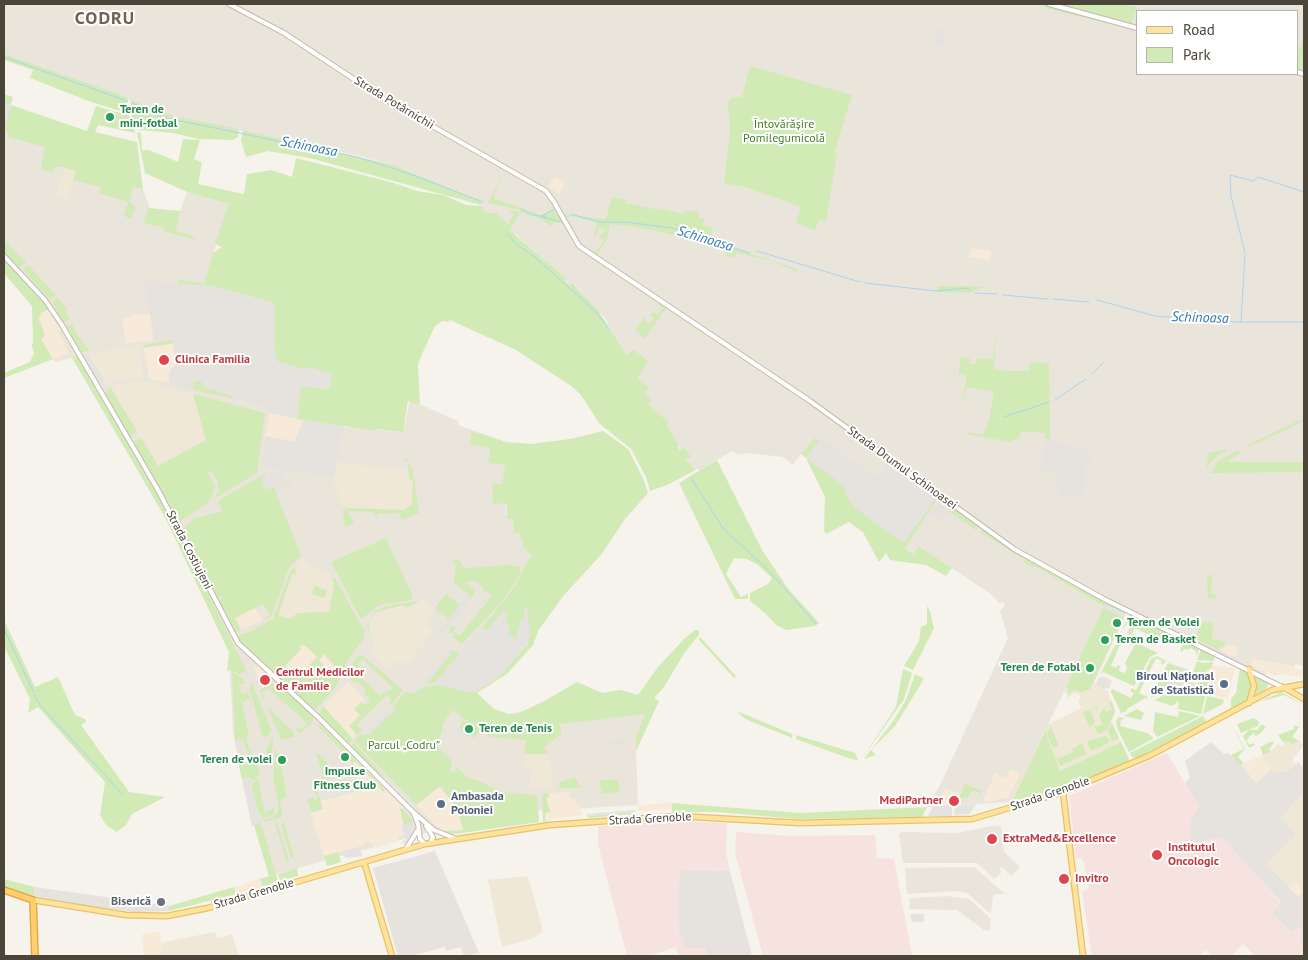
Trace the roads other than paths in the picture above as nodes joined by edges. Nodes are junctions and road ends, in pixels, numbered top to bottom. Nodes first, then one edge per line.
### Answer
1 (229, 4) edge
2 (1048, 4) edge
3 (1136, 28) edge
4 (556, 205) joint
5 (4, 256) edge
6 (1249, 669) junction
7 (1304, 684) edge
8 (1282, 687) junction
9 (1304, 699) edge
10 (1249, 703) junction
11 (1063, 792) junction
12 (413, 812) junction
13 (424, 822) junction
14 (419, 828) junction
15 (428, 828) junction
16 (454, 838) junction
17 (428, 843) junction
18 (406, 849) junction
19 (364, 862) junction
20 (4, 890) edge
21 (34, 900) junction
22 (35, 956) edge
23 (392, 956) edge
24 (1083, 956) edge

1 - 4 street, Strada Potârnichii
2 - 3 street
4 - 6 street, Strada Drumul Schinoasei
5 - 12 street, Strada Costiujeni
6 - 8 street, Strada Drumul Schinoasei
6 - 10 main road
7 - 8 main road, Strada Grenoble
8 - 9 main road
8 - 10 main road, Strada Grenoble
10 - 11 main road, Strada Grenoble
11 - 16 main road, Strada Grenoble
11 - 24 main road
12 - 13 street, Strada Costiujeni
12 - 14 street, Strada Costiujeni
13 - 15 street
13 - 16 street, Strada Costiujeni
14 - 15 street
14 - 17 street, Strada Costiujeni
14 - 18 street
15 - 17 street
16 - 17 main road, Strada Grenoble
17 - 18 main road, Strada Grenoble
18 - 19 main road, Strada Grenoble
19 - 21 main road, Strada Grenoble
19 - 23 main road
20 - 21 highway, Strada Grenoble
21 - 22 highway

